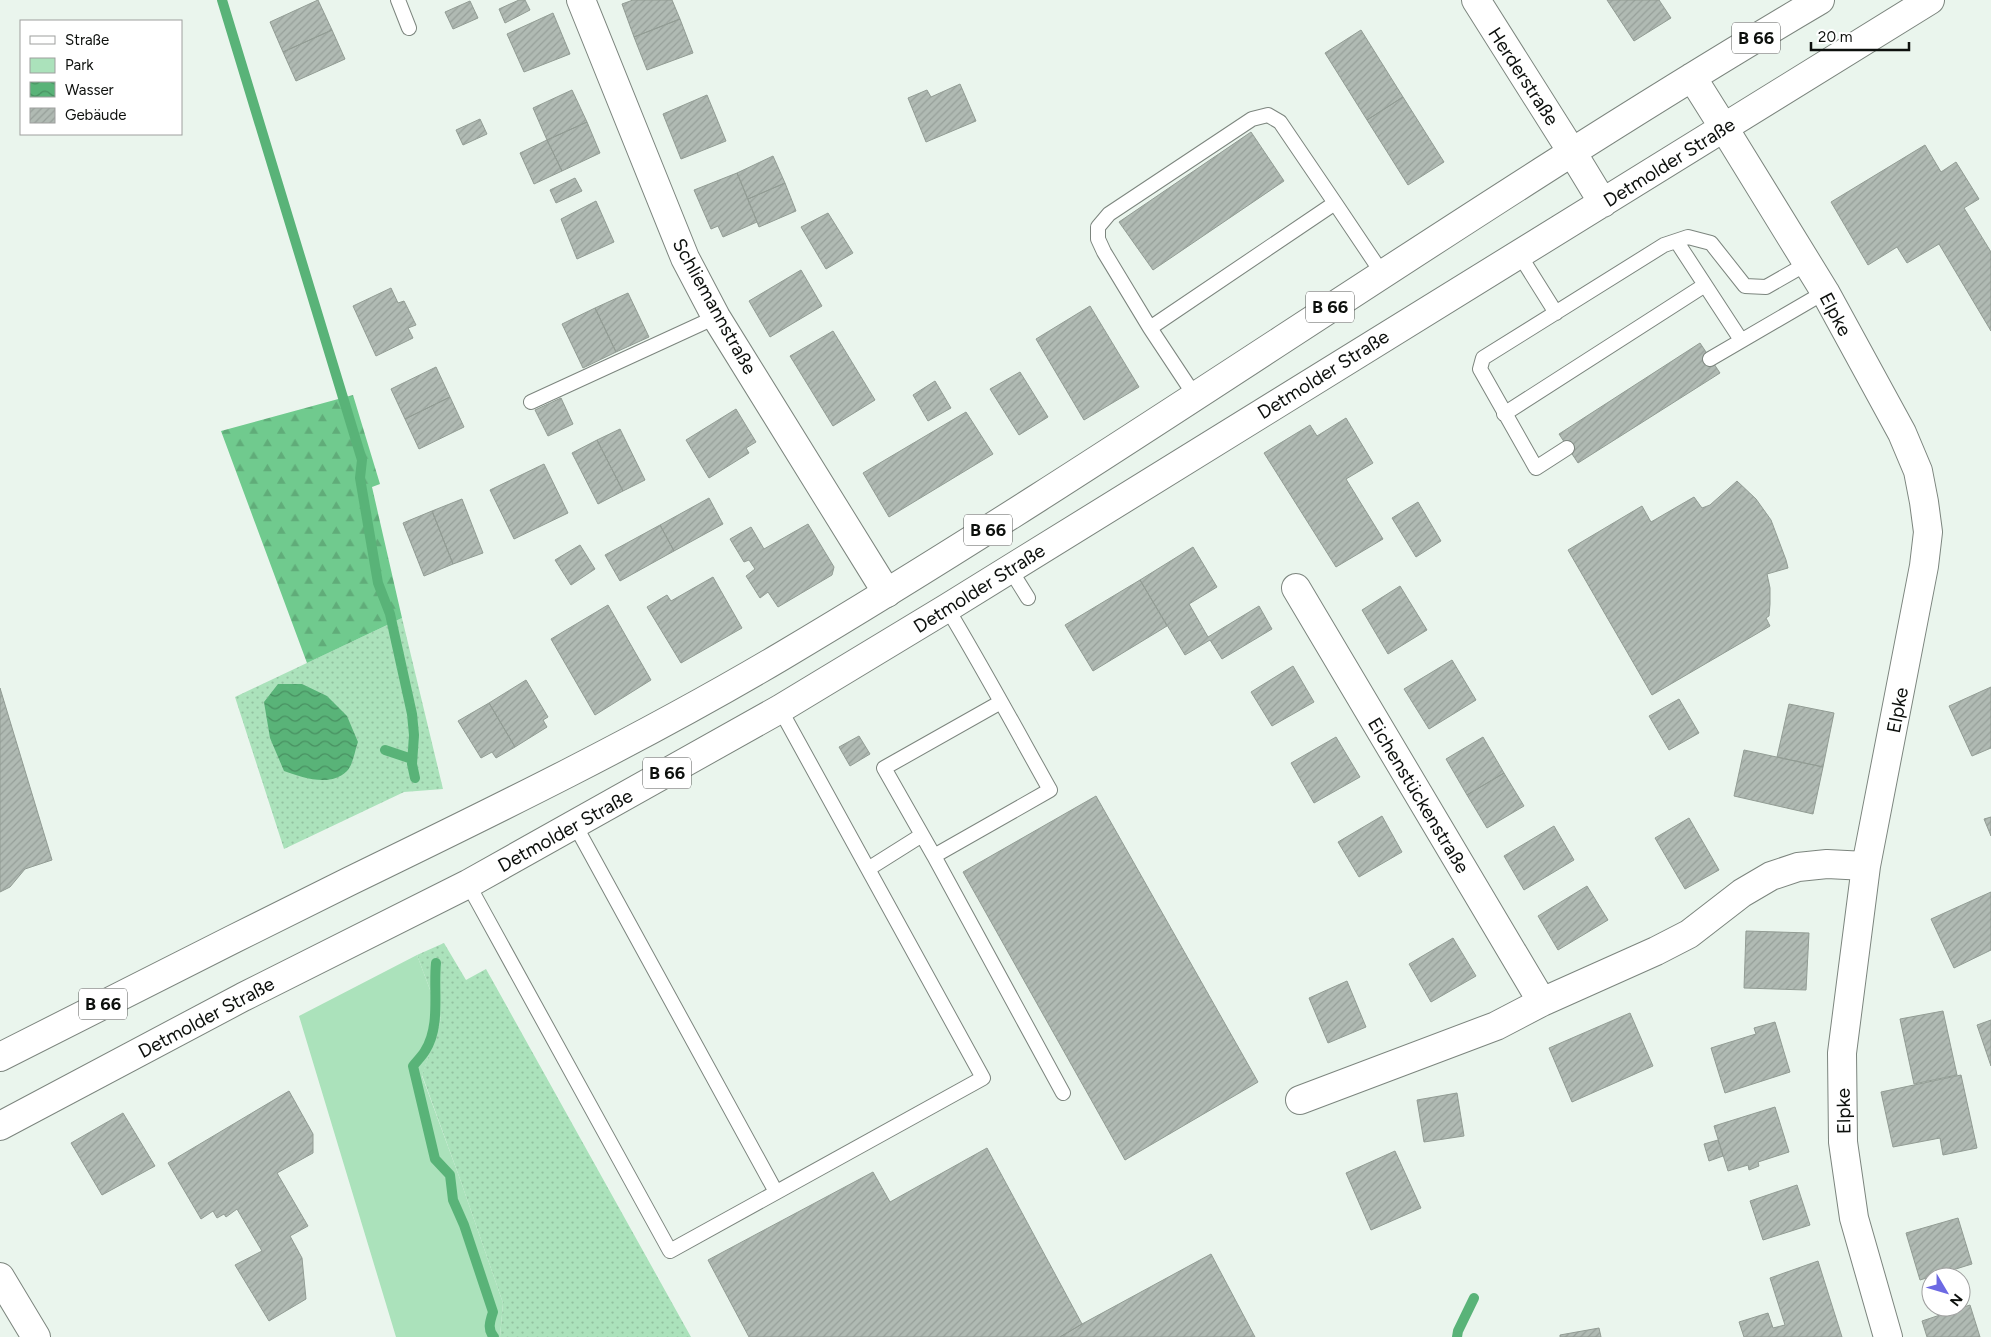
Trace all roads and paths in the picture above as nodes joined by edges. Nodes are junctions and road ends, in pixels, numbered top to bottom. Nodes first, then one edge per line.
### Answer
1 (398, 0) edge
2 (581, 0) edge
3 (1476, 0) edge
4 (1820, 0) edge
5 (1930, 0) edge
6 (410, 28) dead end
7 (1692, 77) junction
8 (1724, 128) junction
9 (1572, 152) junction
10 (1335, 203) junction
11 (1603, 203) junction
12 (1677, 242) junction
13 (1519, 254) junction
14 (1808, 263) junction
15 (1382, 273) junction
16 (1704, 285) junction
17 (1825, 292) junction
18 (1556, 313) junction
19 (716, 317) junction
20 (1150, 328) junction
21 (1741, 340) junction
22 (1710, 359) dead end
23 (1196, 396) junction
24 (531, 402) dead end
25 (1504, 414) junction
26 (1567, 448) dead end
27 (1010, 569) junction
28 (1296, 588) dead end
29 (886, 593) junction
30 (1028, 598) dead end
31 (947, 608) junction
32 (1001, 702) junction
33 (780, 709) junction
34 (575, 825) junction
35 (922, 835) junction
36 (934, 856) junction
37 (1866, 866) junction
38 (868, 869) junction
39 (468, 884) junction
40 (1542, 1002) junction
41 (0, 1057) edge
42 (1063, 1093) dead end
43 (1300, 1100) dead end
44 (0, 1126) edge
45 (776, 1192) junction
46 (0, 1277) edge
47 (36, 1337) edge
48 (1888, 1337) edge

1 - 6 lane
2 - 19 main road, Schliemannstraße
3 - 9 main road, Herderstraße
4 - 7 main road, B 66
5 - 8 main road, Detmolder Straße / B 66
7 - 8 main road, Elpke
7 - 9 main road, B 66
8 - 11 main road, Detmolder Straße / B 66
8 - 14 main road, Elpke
9 - 11 main road, Herderstraße
9 - 15 main road, B 66
10 - 15 lane
10 - 20 lane
10 - 20 lane
11 - 13 main road, Detmolder Straße / B 66
12 - 14 lane
12 - 16 lane
12 - 18 lane
13 - 18 lane
13 - 27 main road, Detmolder Straße / B 66
14 - 17 main road, Elpke
15 - 23 main road, B 66
16 - 21 lane
16 - 25 lane
17 - 21 lane
17 - 37 main road, Elpke
18 - 25 lane
19 - 24 lane
19 - 29 main road, Schliemannstraße
20 - 23 lane
21 - 22 lane
23 - 29 main road, B 66
25 - 26 lane
27 - 30 lane
27 - 31 main road, Detmolder Straße / B 66
28 - 40 main road, Eichenstückenstraße
29 - 41 main road, B 66
31 - 32 lane
31 - 33 main road, Detmolder Straße / B 66
32 - 35 lane
32 - 36 lane
33 - 34 main road, Detmolder Straße / B 66
33 - 38 lane
34 - 39 main road, Detmolder Straße / B 66
34 - 45 lane
35 - 36 lane
35 - 38 lane
36 - 42 lane
37 - 40 main road
37 - 48 main road, Elpke
38 - 45 lane
39 - 44 main road, Detmolder Straße / B 66
39 - 45 lane
40 - 43 main road
46 - 47 main road

